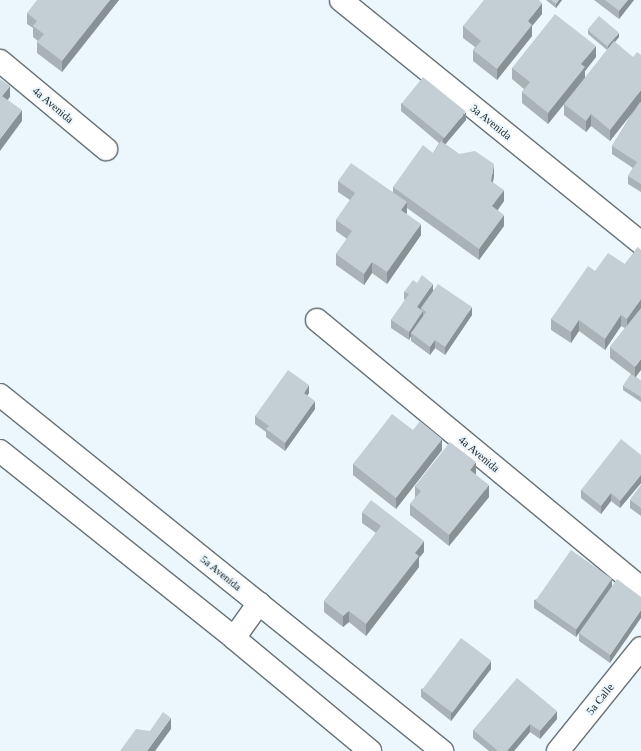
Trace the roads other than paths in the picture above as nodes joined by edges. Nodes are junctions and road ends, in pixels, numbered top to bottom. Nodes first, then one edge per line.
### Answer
1 (341, 0) edge
2 (0, 61) edge
3 (106, 149) dead end
4 (641, 243) edge
5 (317, 320) dead end
6 (0, 395) edge
7 (0, 451) edge
8 (641, 588) edge
9 (259, 603) junction
10 (234, 638) junction
11 (641, 648) edge
12 (370, 751) edge
13 (442, 751) edge
14 (558, 751) edge

1 - 4 street, 3a Avenida
2 - 3 street, 4a Avenida
5 - 8 street, 4a Avenida
6 - 9 street, 5a Avenida
7 - 10 street
9 - 10 street
9 - 13 street, 5a Avenida
10 - 12 street
11 - 14 street, 5a Calle

